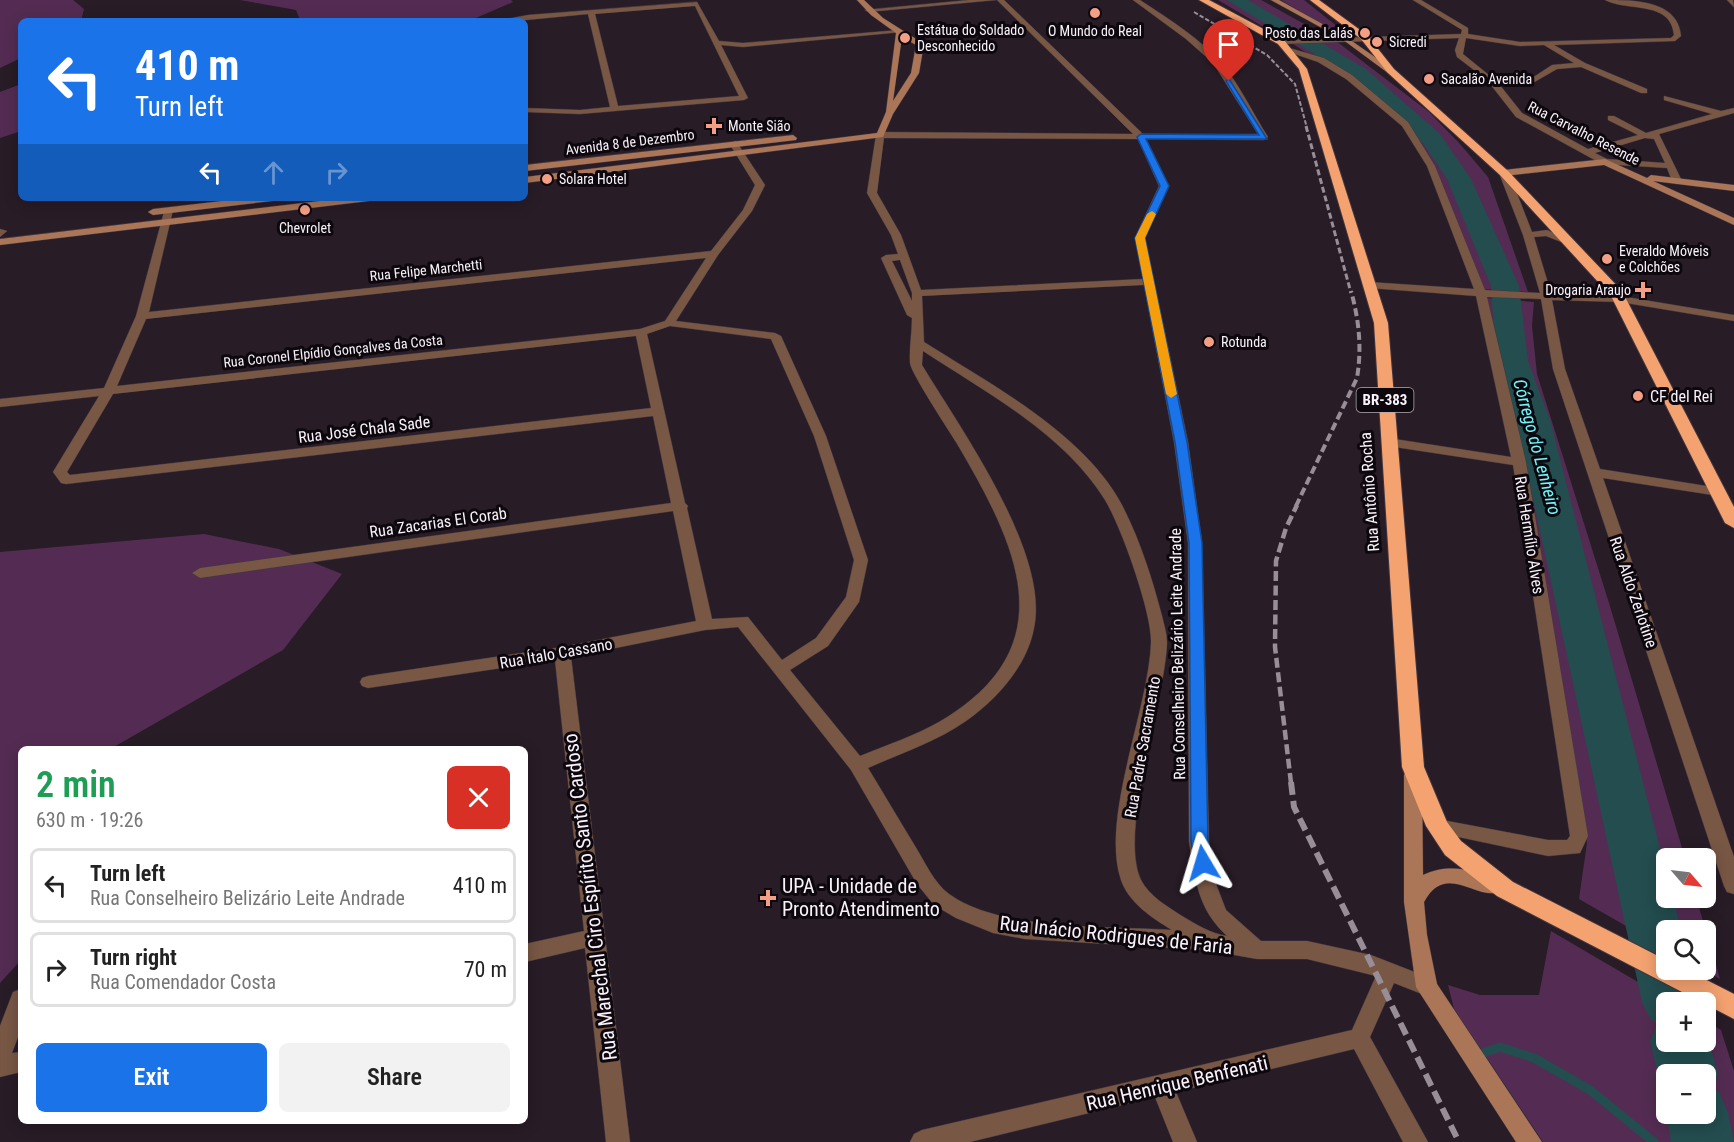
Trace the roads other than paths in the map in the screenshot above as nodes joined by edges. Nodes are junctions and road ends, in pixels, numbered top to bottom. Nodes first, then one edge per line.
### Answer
1 (860, 0) edge
2 (993, 0) edge
3 (1000, 0) edge
4 (1136, 0) edge
5 (1203, 0) edge
6 (1274, 0) edge
7 (1314, 0) edge
8 (1416, 0) edge
9 (1428, 0) edge
10 (1608, 0) edge
11 (1614, 0) edge
12 (1730, 0) edge
13 (1734, 5) edge
14 (868, 10) junction
15 (1437, 11) junction
16 (591, 12) junction
17 (528, 18) edge
18 (1353, 30) junction
19 (899, 32) junction
20 (1464, 36) junction
21 (1364, 37) junction
22 (1342, 38) junction
23 (1289, 44) junction
24 (1547, 44) junction
25 (719, 47) junction
26 (1582, 65) junction
27 (1391, 71) junction
28 (1494, 82) junction
29 (1644, 91) dead end
30 (1667, 98) dead end
31 (615, 109) junction
32 (528, 110) edge
33 (1734, 110) edge
34 (889, 114) junction
35 (1721, 114) junction
36 (1611, 118) dead end
37 (881, 133) junction
38 (1646, 136) junction
39 (1141, 137) junction
40 (734, 143) junction
41 (1588, 152) junction
42 (743, 154) junction
43 (1605, 162) junction
44 (1672, 166) junction
45 (528, 168) edge
46 (1504, 173) junction
47 (1639, 177) junction
48 (528, 180) edge
49 (1677, 181) junction
50 (1734, 188) edge
51 (253, 201) edge
52 (333, 201) edge
53 (144, 213) dead end
54 (166, 215) junction
55 (109, 218) dead end
56 (1734, 222) edge
57 (0, 235) edge
58 (1528, 235) junction
59 (1569, 242) junction
60 (714, 254) junction
61 (903, 257) junction
62 (1148, 282) junction
63 (1369, 285) junction
64 (916, 293) junction
65 (1487, 293) junction
66 (1540, 295) junction
67 (1620, 299) junction
68 (142, 316) junction
69 (1734, 318) edge
70 (669, 323) junction
71 (641, 332) junction
72 (918, 336) junction
73 (110, 390) junction
74 (0, 403) edge
75 (660, 411) junction
76 (1388, 442) junction
77 (1519, 462) junction
78 (1593, 472) junction
79 (1719, 492) junction
80 (681, 506) junction
81 (1734, 523) edge
82 (200, 573) dead end
83 (742, 621) joint
84 (705, 625) junction
85 (562, 653) junction
86 (779, 670) junction
87 (368, 682) dead end
88 (857, 765) junction
89 (1413, 767) junction
90 (1437, 826) junction
91 (1734, 886) edge
92 (1504, 889) junction
93 (1413, 905) junction
94 (596, 937) junction
95 (1206, 941) junction
96 (1257, 950) junction
97 (528, 952) edge
98 (1389, 972) junction
99 (1427, 987) junction
100 (1734, 1006) edge
101 (18, 1007) edge
102 (1359, 1038) junction
103 (0, 1056) edge
104 (18, 1063) edge
105 (0, 1066) edge
106 (1162, 1087) junction
107 (618, 1142) edge
108 (922, 1142) edge
109 (1185, 1142) edge
110 (1416, 1142) edge
111 (1530, 1142) edge

1 - 14 main road
2 - 14 street
3 - 39 street
4 - 39 street
5 - 23 highway, Rua Hermílio Alves / BR-383
6 - 22 main road
7 - 18 highway
8 - 15 street
9 - 15 street
10 - 11 street
11 - 24 street
12 - 13 street
14 - 19 main road
15 - 20 street
16 - 17 street
16 - 25 street
16 - 31 street
18 - 21 highway
18 - 22 highway
19 - 25 street
19 - 34 main road
19 - 34 main road
20 - 21 street
20 - 24 street
20 - 28 street, Rua Carvalho Resende
21 - 22 street
21 - 27 highway
22 - 23 street
22 - 27 main road
23 - 63 highway, Rua Antônio Rocha / BR-383
23 - 65 street, Rua Hermílio Alves
24 - 26 street
25 - 31 street
26 - 28 street
26 - 29 street
27 - 46 highway
28 - 41 street, Rua Carvalho Resende
30 - 35 street
31 - 32 street
33 - 35 street
34 - 37 main road
35 - 38 street
36 - 38 street
37 - 39 street
37 - 40 main road, Avenida 8 de Dezembro
37 - 42 main road, Avenida 8 de Dezembro
37 - 61 street
38 - 41 street
38 - 44 street
39 - 62 street, Rua Conselheiro Belizário Leite Andrade
40 - 42 street
40 - 45 main road, Avenida 8 de Dezembro
41 - 43 street, Rua Carvalho Resende
42 - 48 main road, Avenida 8 de Dezembro
42 - 60 street
43 - 44 street
43 - 46 main road
43 - 47 main road, Rua Carvalho Resende
44 - 49 street
46 - 58 street, Rua Aldo Zerlotine
46 - 59 highway
47 - 49 main road
47 - 56 main road, Rua Carvalho Resende
49 - 50 main road
51 - 54 main road
52 - 54 main road
53 - 54 main road
54 - 57 main road
54 - 68 street
55 - 57 main road
58 - 59 street
58 - 66 street, Rua Aldo Zerlotine
59 - 67 highway
60 - 68 street, Rua Felipe Marchetti
60 - 70 street
61 - 64 street
61 - 72 street
62 - 64 street
62 - 96 street, Rua Conselheiro Belizário Leite Andrade
63 - 65 street
63 - 76 highway, Rua Antônio Rocha / BR-383
64 - 72 street
65 - 66 street
65 - 77 street, Rua Hermílio Alves
66 - 67 street
66 - 78 street, Rua Aldo Zerlotine
67 - 69 street
67 - 79 highway
68 - 73 street
70 - 71 street, Rua Coronel Elpídio Gonçalves da Costa
70 - 86 street
71 - 73 street, Rua Coronel Elpídio Gonçalves da Costa
71 - 75 street
72 - 88 street
72 - 95 street, Rua Padre Sacramento
73 - 74 street, Rua Coronel Elpídio Gonçalves da Costa
73 - 75 street, Rua José Chala Sade
75 - 80 street
76 - 77 street
76 - 89 highway, Rua Antônio Rocha / BR-383
77 - 90 street, Rua Hermílio Alves
78 - 79 street
78 - 91 street, Rua Aldo Zerlotine
79 - 81 highway
80 - 82 street, Rua Zacarias El Corab
80 - 84 street
83 - 84 street, Rua Ítalo Cassano
83 - 86 street, Rua Inácio Rodrigues de Faria
84 - 85 street, Rua Ítalo Cassano
85 - 87 street, Rua Ítalo Cassano
85 - 94 street, Rua Marechal Ciro Espírito Santo Cardoso
86 - 88 street, Rua Inácio Rodrigues de Faria
88 - 95 street, Rua Inácio Rodrigues de Faria
89 - 90 highway, Rua Antônio Rocha / BR-383
89 - 93 main road, Rua Antônio Rocha / BR-383
90 - 92 highway, Rua Antônio Rocha / BR-383
92 - 93 main road, Rua Antônio Rocha / BR-383
92 - 100 highway, Rua Antônio Rocha / BR-383
93 - 99 main road
94 - 97 street
94 - 107 street, Rua Marechal Ciro Espírito Santo Cardoso
95 - 96 street, Rua Inácio Rodrigues de Faria
96 - 98 street, Rua Inácio Rodrigues de Faria
98 - 99 street, Rua Inácio Rodrigues de Faria
98 - 102 street
99 - 111 main road
101 - 103 street
102 - 106 street, Rua Henrique Benfenati
102 - 110 street
104 - 105 street
106 - 108 street, Rua Henrique Benfenati
106 - 109 street

